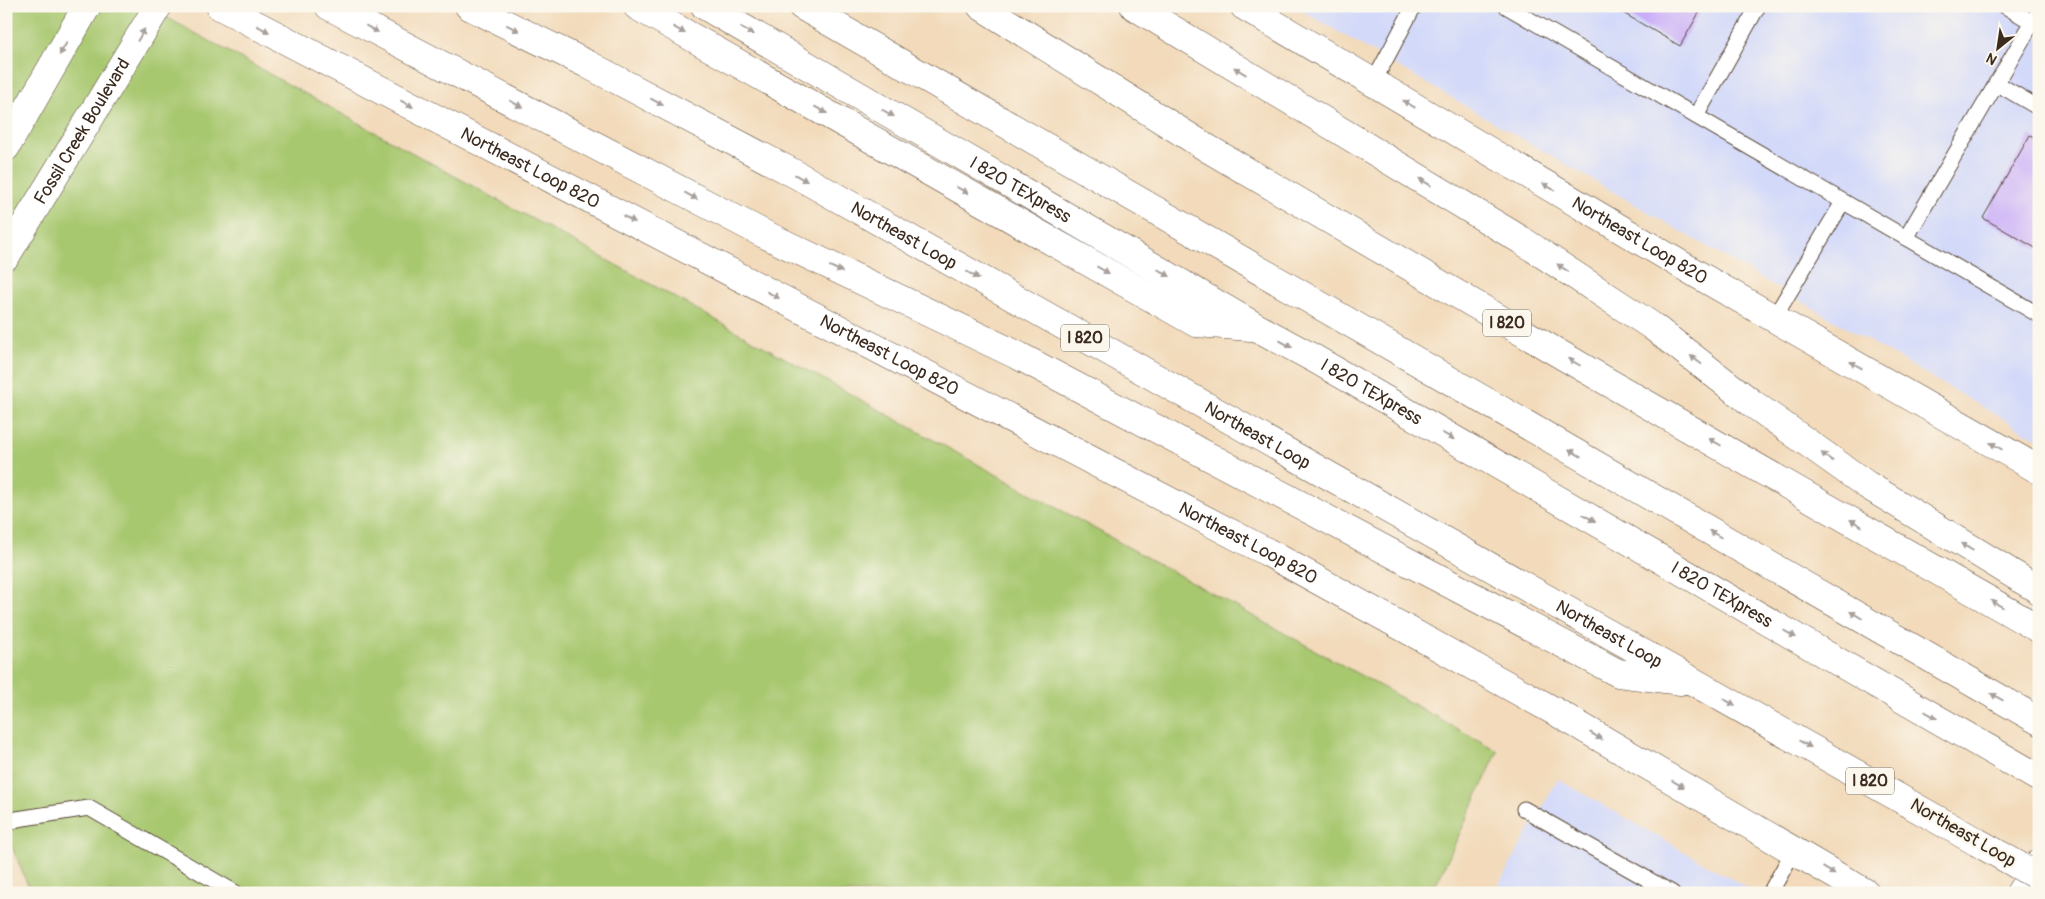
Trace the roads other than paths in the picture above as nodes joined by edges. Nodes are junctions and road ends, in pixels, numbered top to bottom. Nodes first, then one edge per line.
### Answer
1 (87, 6) edge
2 (158, 6) edge
3 (220, 6) edge
4 (329, 6) edge
5 (469, 6) edge
6 (637, 6) edge
7 (705, 6) edge
8 (802, 6) edge
9 (981, 6) edge
10 (1134, 6) edge
11 (1244, 6) edge
12 (1414, 6) edge
13 (1506, 6) edge
14 (1758, 6) edge
15 (2005, 6) edge
16 (2035, 16) edge
17 (1373, 83) junction
18 (1996, 84) junction
19 (2039, 108) edge
20 (1696, 116) junction
21 (6, 147) edge
22 (1843, 202) junction
23 (14, 227) edge
24 (1906, 238) junction
25 (6, 256) edge
26 (2039, 315) edge
27 (1774, 318) junction
28 (1258, 328) junction
29 (2039, 470) edge
30 (2039, 590) edge
31 (2039, 629) edge
32 (1695, 683) junction
33 (2039, 721) edge
34 (2039, 778) edge
35 (1524, 809) dead end
36 (6, 825) edge
37 (1794, 850) junction
38 (2039, 863) edge
39 (2039, 877) edge
40 (236, 893) edge
41 (1672, 893) edge
42 (1770, 893) edge
43 (1866, 893) edge
44 (2020, 893) edge

1 -> 21 main road
23 -> 2 main road, Fossil Creek Boulevard
3 -> 37 main road, Northeast Loop 820
4 -> 32 main road
5 -> 32 main road, Northeast Loop / I 820
6 -> 28 main road
7 -> 28 main road, I 820 TEXpress
33 -> 8 main road
31 -> 9 main road, I 820
30 -> 10 main road
11 - 17 main road, Northeast Loop 820
12 - 17 lane
13 - 20 lane
14 - 20 lane
15 - 16 lane
16 - 18 lane
27 -> 17 main road, Northeast Loop 820
18 - 19 lane
18 - 24 lane
20 - 22 lane
22 - 24 lane
22 - 27 lane
23 - 25 main road, Fossil Creek Boulevard
24 - 26 lane
29 -> 27 main road, Northeast Loop 820
28 -> 34 main road, I 820 TEXpress
32 -> 39 main road, Northeast Loop / I 820, bridge
35 - 41 lane
36 - 40 lane
37 - 42 lane
37 -> 43 main road, Northeast Loop 820
38 - 44 main road

